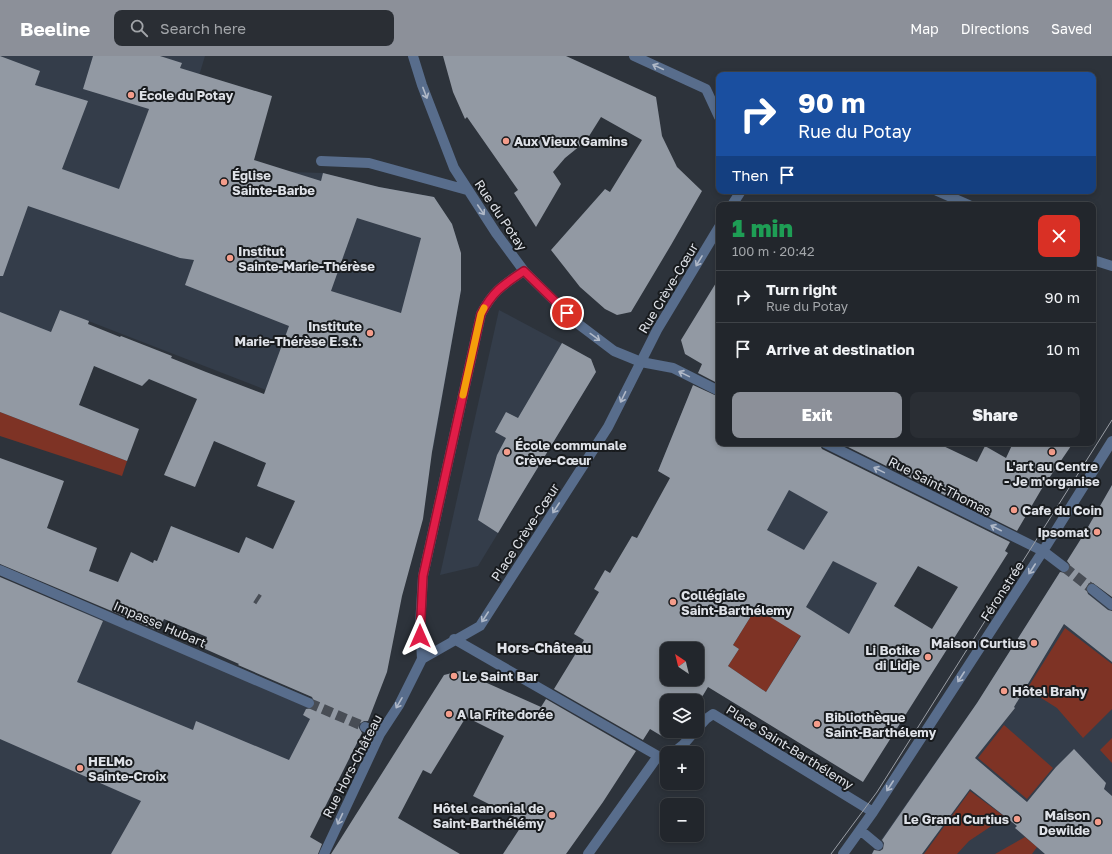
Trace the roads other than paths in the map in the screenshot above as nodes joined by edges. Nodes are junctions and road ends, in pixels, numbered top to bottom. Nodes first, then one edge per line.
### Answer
1 (413, 56) edge
2 (634, 56) edge
3 (716, 111) edge
4 (321, 161) dead end
5 (468, 190) junction
6 (944, 194) edge
7 (962, 202) edge
8 (716, 232) edge
9 (1096, 261) edge
10 (1112, 266) edge
11 (524, 271) junction
12 (641, 362) junction
13 (716, 390) edge
14 (1112, 440) edge
15 (831, 446) edge
16 (1043, 552) junction
17 (1064, 567) tunnel mouth
18 (0, 570) edge
19 (1092, 589) tunnel mouth
20 (1112, 605) edge
21 (454, 640) junction
22 (422, 659) junction
23 (309, 703) tunnel mouth
24 (704, 721) edge
25 (365, 727) tunnel mouth
26 (380, 734) junction
27 (689, 738) edge
28 (682, 746) edge
29 (660, 755) edge
30 (660, 759) edge
31 (873, 812) junction
32 (860, 830) junction
33 (878, 845) dead end
34 (324, 854) edge
35 (588, 854) edge
36 (843, 854) edge

1 -> 5 street, Rue du Potay
3 -> 2 street
4 - 5 street
5 -> 11 street, Rue du Potay
6 - 7 street
8 -> 12 street, Rue Crève-Cœur
9 - 10 street
11 -> 12 street, Rue du Potay
11 - 22 street
13 -> 12 street
12 -> 21 street, Place Crève-Cœur
14 - 16 street, Féronstrée
16 -> 15 street, Rue Saint-Thomas
16 - 17 street, Rue Saint-Thomas
16 -> 31 street, Féronstrée
18 - 23 street, Impasse Hubart
19 - 20 street
21 - 22 street, Place Crève-Cœur
21 - 29 street
22 -> 26 street, Rue Hors-Château
24 - 31 street, Place Saint-Barthélemy
25 - 26 street
26 -> 34 street, Rue Hors-Château
27 - 28 street, Place Saint-Barthélemy
30 - 35 street
31 - 32 street, Féronstrée
32 - 33 street
32 - 36 street, Féronstrée

